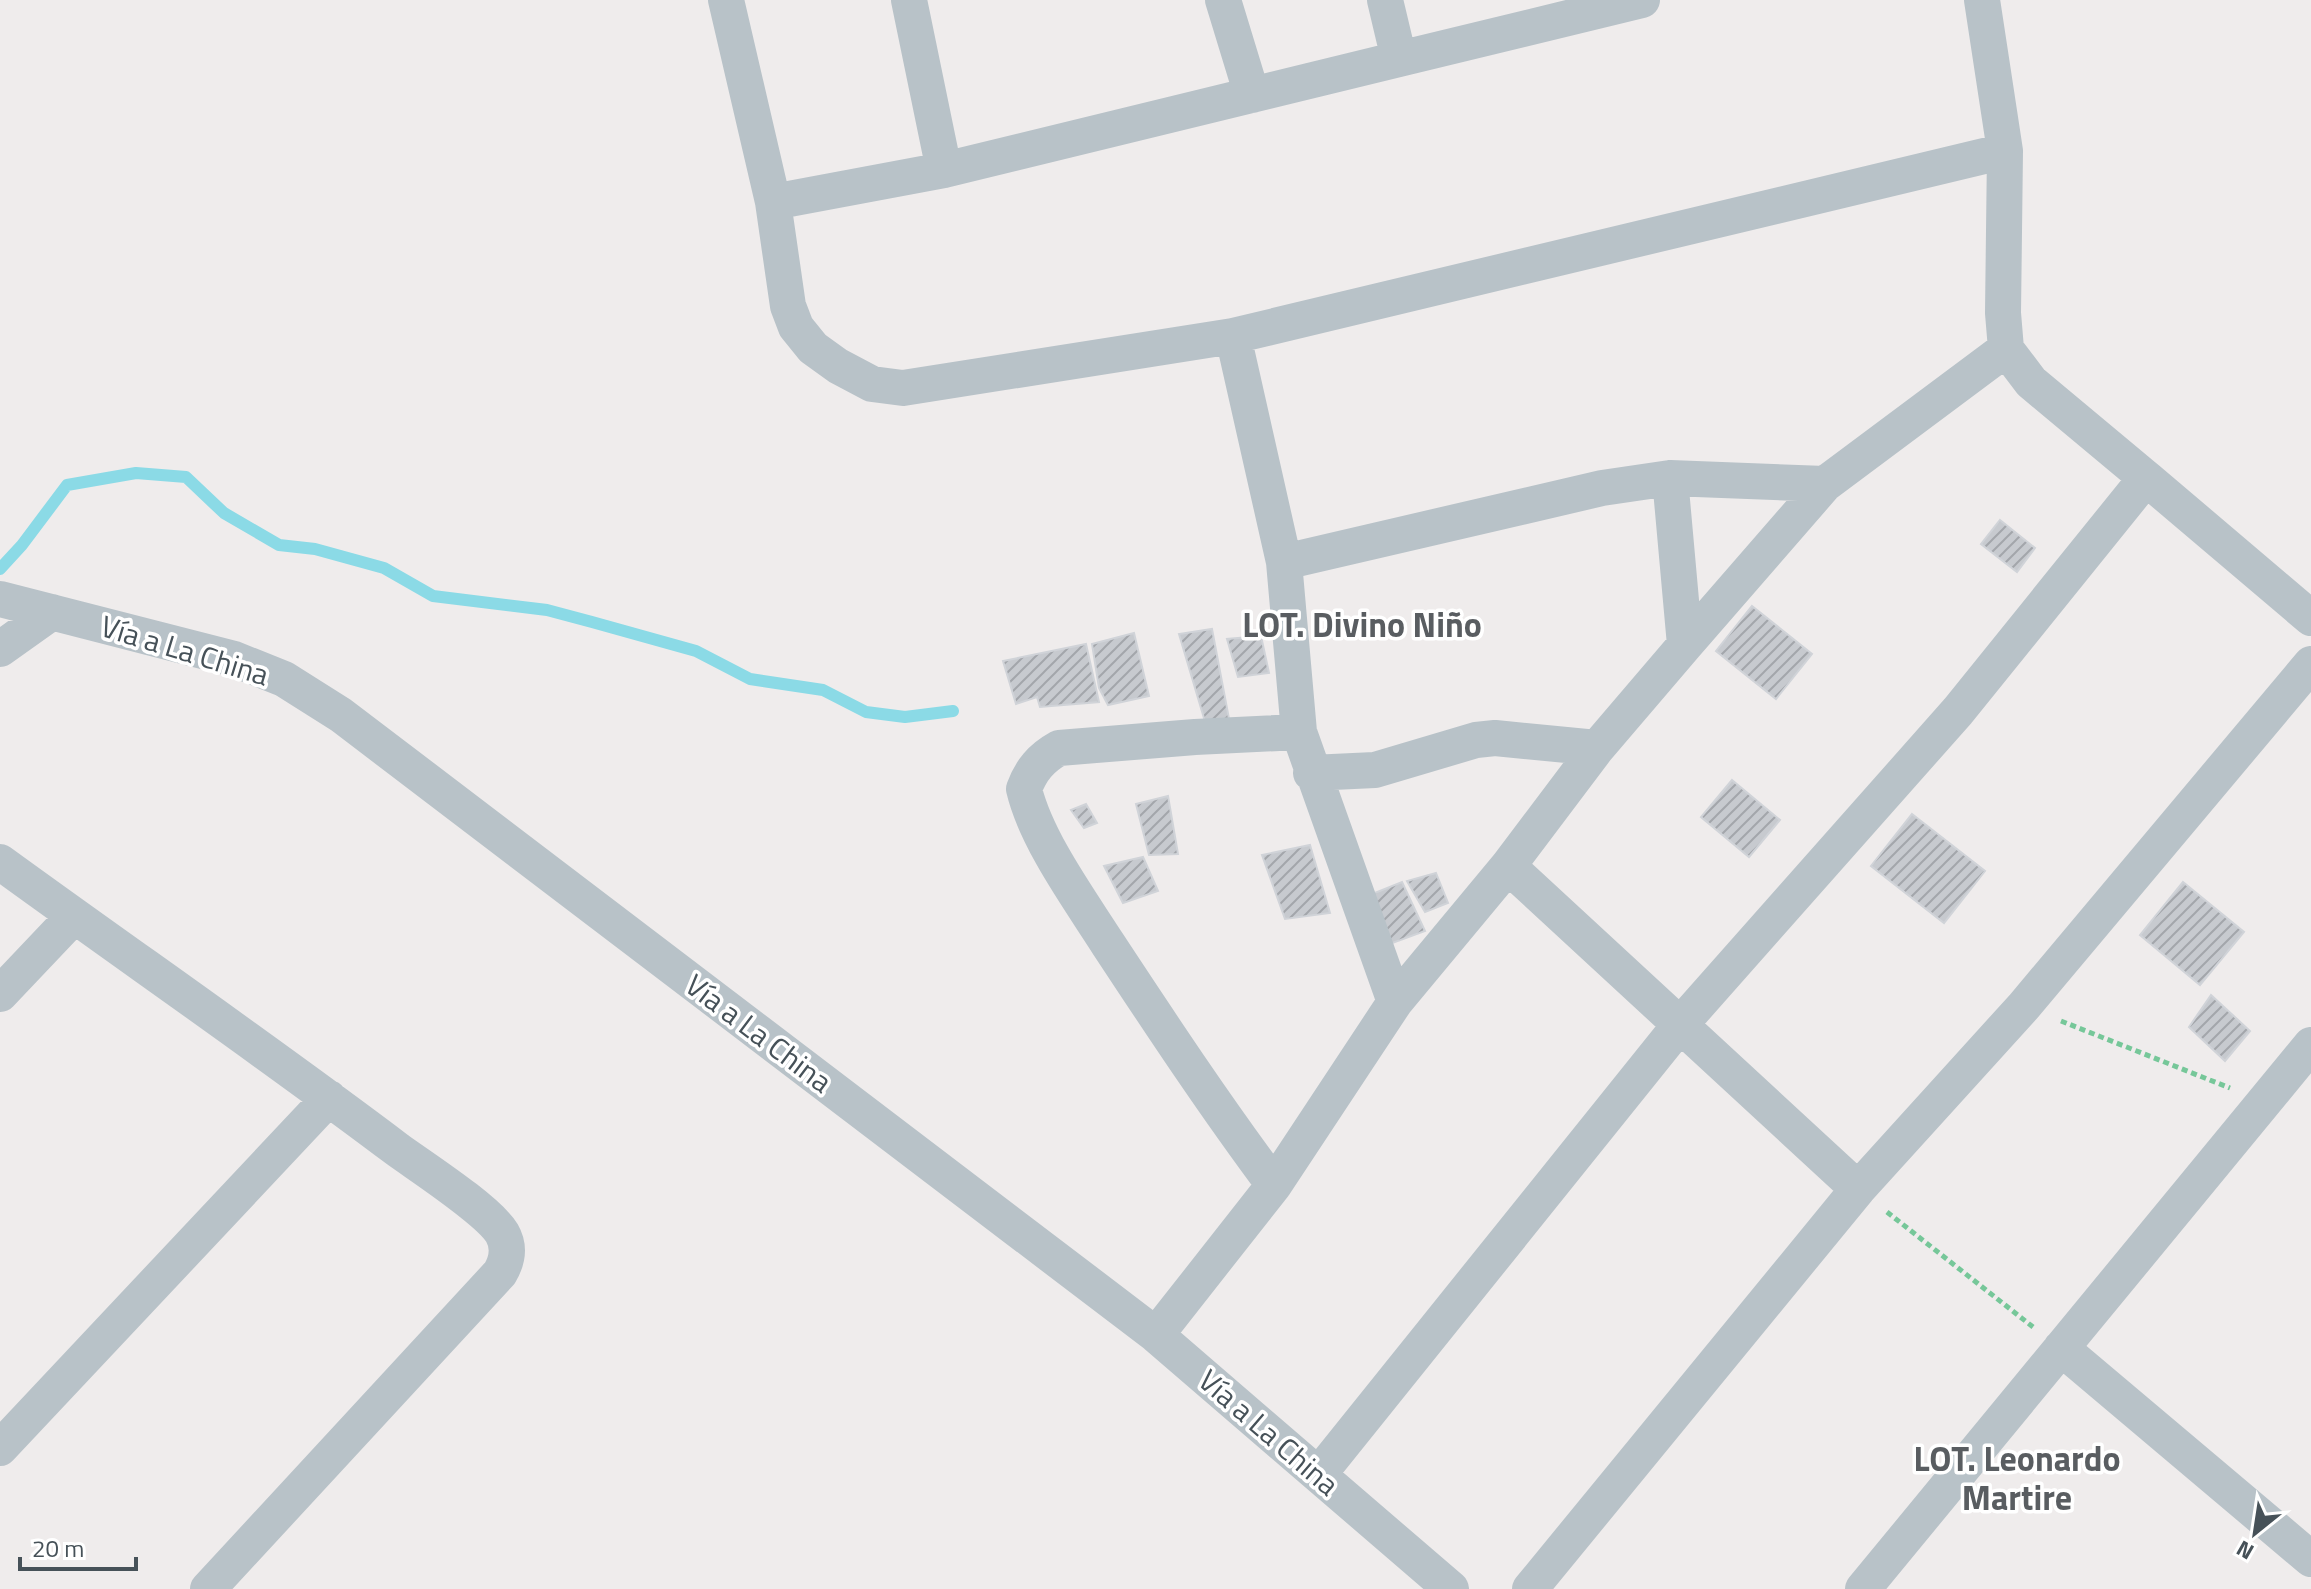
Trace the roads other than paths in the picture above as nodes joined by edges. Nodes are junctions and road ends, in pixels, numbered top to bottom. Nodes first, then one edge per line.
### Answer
1 (726, 0) edge
2 (909, 0) edge
3 (1223, 0) edge
4 (1385, 0) edge
5 (1642, 0) edge
6 (1982, 0) edge
7 (1399, 59) junction
8 (1252, 95) junction
9 (2005, 151) junction
10 (944, 170) junction
11 (773, 202) junction
12 (1233, 336) junction
13 (2006, 349) junction
14 (1670, 478) junction
15 (2146, 478) junction
16 (1825, 484) junction
17 (1284, 562) junction
18 (0, 599) edge
19 (52, 612) junction
20 (2311, 618) edge
21 (1685, 645) junction
22 (0, 649) edge
23 (2311, 664) edge
24 (1299, 732) junction
25 (1597, 748) junction
26 (1311, 773) junction
27 (0, 862) edge
28 (1508, 866) junction
29 (74, 916) junction
30 (0, 994) edge
31 (1395, 1002) junction
32 (1679, 1026) junction
33 (2311, 1045) edge
34 (329, 1098) junction
35 (1274, 1185) junction
36 (1858, 1189) junction
37 (1156, 1335) junction
38 (2061, 1348) junction
39 (0, 1448) edge
40 (1319, 1474) junction
41 (2311, 1559) edge
42 (2311, 1576) edge
43 (208, 1589) edge
44 (1451, 1589) edge
45 (1530, 1589) edge
46 (1863, 1589) edge
47 (2300, 1589) edge

1 - 11 street
2 - 10 street
3 - 8 street
4 - 7 street
5 - 7 street
6 - 9 street
7 - 8 street
8 - 10 street
9 - 12 street
9 - 13 street
10 - 11 street
11 - 12 street
12 - 17 street
13 - 15 street
13 - 16 street
14 - 16 street
14 - 17 street
14 - 21 street
15 - 20 street
15 - 32 street
16 - 21 street
17 - 24 street
18 - 19 street, Vía a La China
19 - 22 street
19 - 37 street, Vía a La China
21 - 25 street
23 - 36 street
24 - 26 street
24 - 35 street
25 - 26 street
25 - 28 street
26 - 31 street
27 - 29 street
28 - 31 street
28 - 32 street
29 - 30 street
29 - 34 street
31 - 35 street
32 - 36 street
32 - 40 street
33 - 38 street
34 - 39 street
34 - 43 street
35 - 37 street
36 - 45 street
37 - 40 street, Vía a La China
38 - 41 street
38 - 46 street
40 - 44 street, Vía a La China
42 - 47 street

